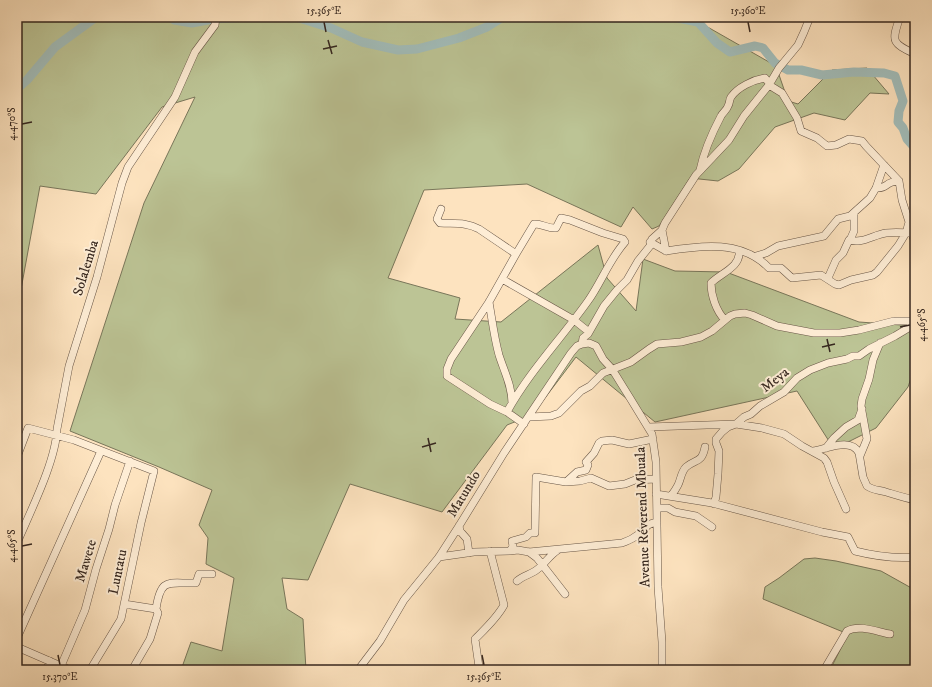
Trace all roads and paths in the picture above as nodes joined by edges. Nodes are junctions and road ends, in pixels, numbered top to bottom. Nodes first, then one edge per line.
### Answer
1 (810, 17) edge
2 (900, 17) edge
3 (216, 19) edge
4 (915, 54) edge
5 (769, 84) junction
6 (884, 165) junction
7 (700, 171) junction
8 (899, 182) junction
9 (876, 188) junction
10 (441, 209) dead end
11 (854, 213) junction
12 (662, 230) junction
13 (911, 233) edge
14 (850, 240) junction
15 (650, 242) junction
16 (915, 243) edge
17 (666, 251) junction
18 (739, 251) junction
19 (516, 254) junction
20 (756, 256) junction
21 (502, 278) junction
22 (828, 278) junction
23 (489, 302) junction
24 (574, 320) junction
25 (725, 320) junction
26 (915, 323) edge
27 (589, 333) junction
28 (880, 343) junction
29 (582, 344) junction
30 (593, 344) junction
31 (612, 369) junction
32 (512, 403) junction
33 (862, 409) junction
34 (507, 412) junction
35 (529, 417) junction
36 (524, 424) junction
37 (736, 424) junction
38 (649, 428) junction
39 (57, 435) junction
40 (653, 439) junction
41 (705, 447) dead end
42 (826, 448) junction
43 (101, 451) junction
44 (811, 451) junction
45 (860, 456) junction
46 (17, 457) edge
47 (130, 461) junction
48 (656, 479) junction
49 (566, 482) junction
50 (656, 494) junction
51 (671, 496) junction
52 (915, 500) edge
53 (714, 504) junction
54 (657, 508) junction
55 (846, 509) dead end
56 (657, 522) junction
57 (459, 526) junction
58 (712, 528) dead end
59 (17, 543) edge
60 (558, 550) junction
61 (490, 551) junction
62 (510, 551) junction
63 (529, 552) junction
64 (469, 553) junction
65 (438, 557) junction
66 (915, 557) edge
67 (543, 565) junction
68 (212, 574) dead end
69 (517, 581) dead end
70 (566, 594) dead end
71 (124, 604) junction
72 (156, 609) junction
73 (890, 634) dead end
74 (17, 638) edge
75 (17, 647) edge
76 (50, 661) junction
77 (61, 666) junction
78 (46, 670) edge
79 (70, 670) edge
80 (90, 670) edge
81 (132, 670) edge
82 (358, 670) edge
83 (492, 670) edge
84 (662, 670) edge
85 (824, 670) edge

1 - 5 street, Matundo
2 - 4 street
3 - 39 street, Solalemba
5 - 6 street
5 - 7 street, Matundo
5 - 7 street
6 - 8 street
6 - 9 street
7 - 12 street, Matundo
8 - 9 street
8 - 13 street
9 - 11 street
10 - 19 street
11 - 14 street
11 - 20 street
12 - 15 street, Matundo
12 - 17 street
13 - 14 street
13 - 16 street
13 - 22 street
14 - 22 street
15 - 17 street
15 - 27 street, Matundo
17 - 18 street
18 - 20 street
18 - 25 street
19 - 21 street
19 - 24 street
20 - 22 street
21 - 23 street
21 - 24 street
23 - 32 street
23 - 34 street
24 - 27 street
24 - 32 street
25 - 26 street
25 - 31 street
26 - 28 street, Meya
27 - 29 street, Matundo
27 - 30 street, Avenue Réverend Mbuala
28 - 33 street
28 - 37 street, Meya
29 - 30 street
29 - 35 street, Matundo
30 - 31 street, Avenue Réverend Mbuala
31 - 35 street
31 - 38 street, Avenue Réverend Mbuala
32 - 34 street
33 - 42 street
33 - 45 street
34 - 36 street
35 - 36 street, Matundo
36 - 57 street, Matundo
37 - 38 street
37 - 44 street
37 - 53 street, Meya
38 - 40 street, Avenue Réverend Mbuala
39 - 43 street
39 - 46 street
39 - 59 street, Solalemba
40 - 48 street, Avenue Réverend Mbuala
40 - 49 street
41 - 51 street
42 - 44 street
42 - 45 street
43 - 47 street
43 - 74 street
44 - 55 street
45 - 52 street
47 - 71 street, Luntatu
47 - 77 street, Mawete
48 - 49 street
48 - 50 street, Avenue Réverend Mbuala
49 - 62 street
50 - 51 street
50 - 54 street, Avenue Réverend Mbuala
51 - 53 street
53 - 66 street
54 - 56 street, Avenue Réverend Mbuala
54 - 58 street
56 - 60 street
56 - 84 street, Avenue Réverend Mbuala
57 - 64 street
57 - 65 street, Matundo
60 - 63 street
60 - 67 street
61 - 62 street
61 - 64 street
61 - 83 street
62 - 63 street
63 - 67 street
64 - 65 street
65 - 82 street, Matundo
67 - 69 street
67 - 70 street
68 - 72 street
71 - 72 street
71 - 80 street, Luntatu
72 - 81 street
73 - 85 street
75 - 76 street
76 - 77 street
76 - 78 street
77 - 79 street

